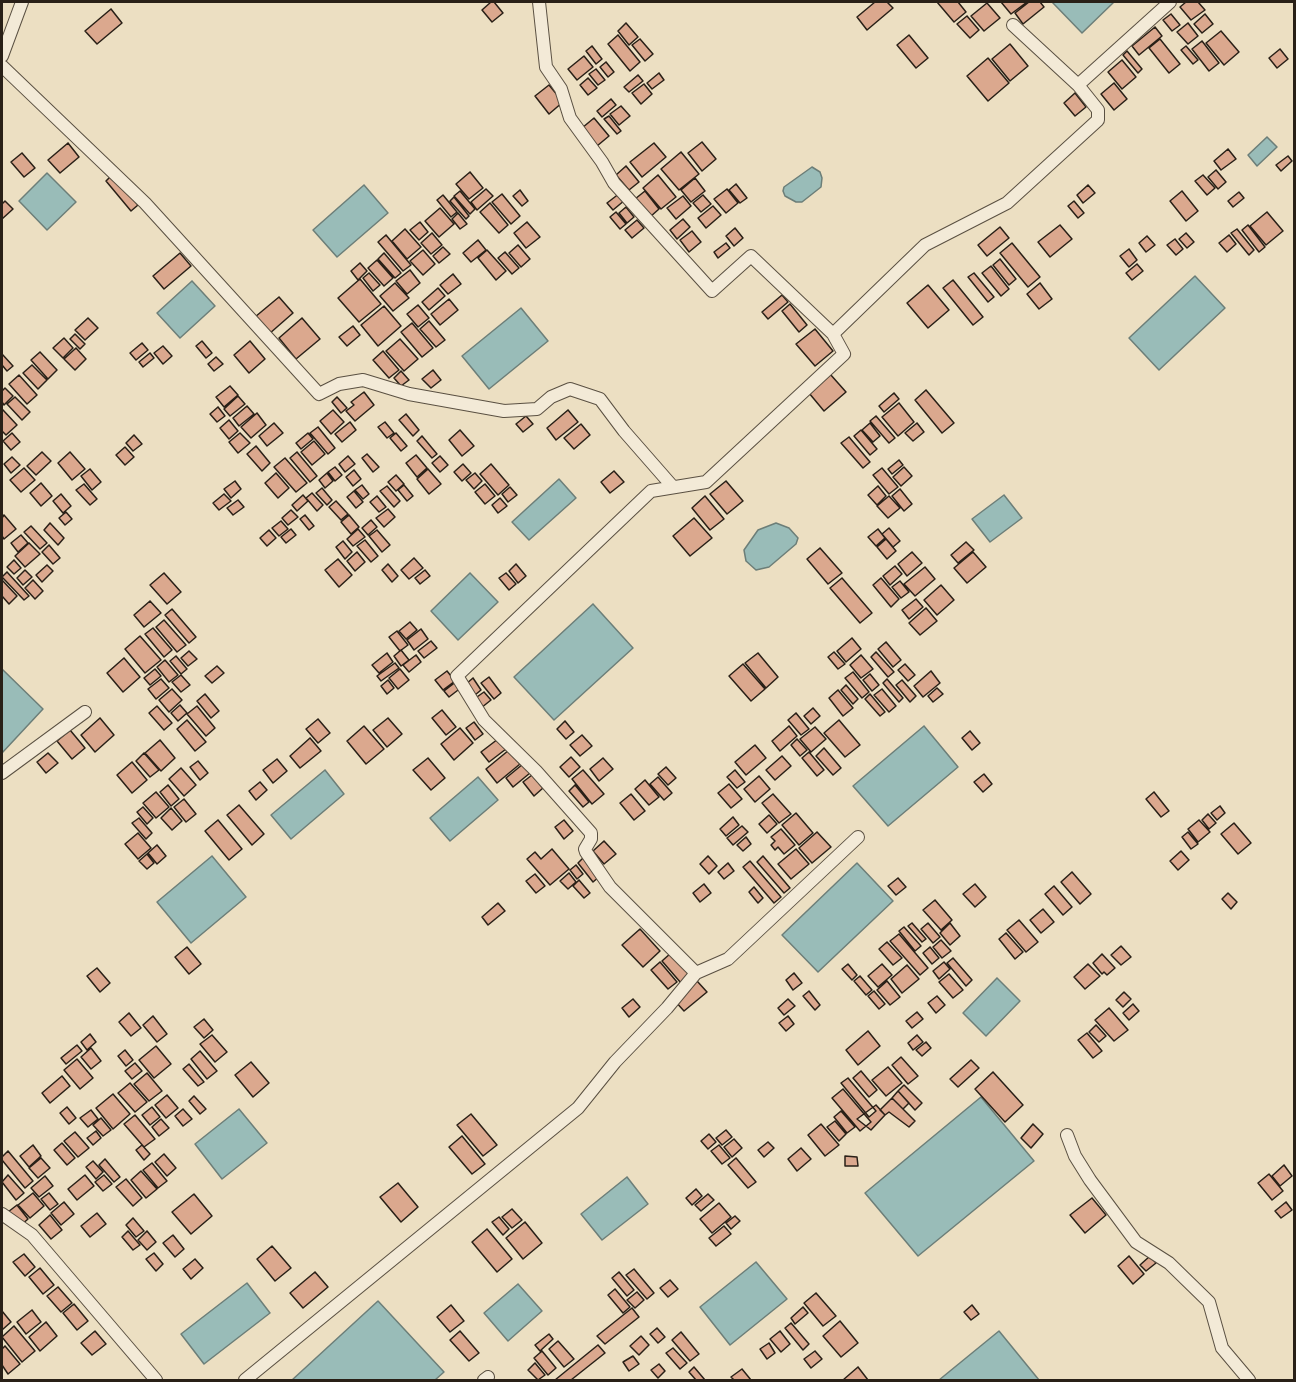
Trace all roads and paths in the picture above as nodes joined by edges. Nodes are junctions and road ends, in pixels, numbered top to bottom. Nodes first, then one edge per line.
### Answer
1 (22, 2) edge
2 (540, 2) edge
3 (1170, 2) edge
4 (1013, 25) dead end
5 (2, 56) edge
6 (2, 66) edge
7 (1078, 85) junction
8 (833, 334) junction
9 (673, 487) junction
10 (86, 712) dead end
11 (2, 773) edge
12 (858, 837) dead end
13 (696, 973) junction
14 (1067, 1135) dead end
15 (2, 1214) edge
16 (156, 1380) edge
17 (245, 1380) edge
18 (1249, 1380) edge

1 - 5 street
2 - 8 street
3 - 7 street
4 - 7 street
6 - 9 street
7 - 8 street
8 - 9 street
9 - 13 street
10 - 11 street
12 - 13 street
13 - 17 street
14 - 18 street
15 - 16 street

